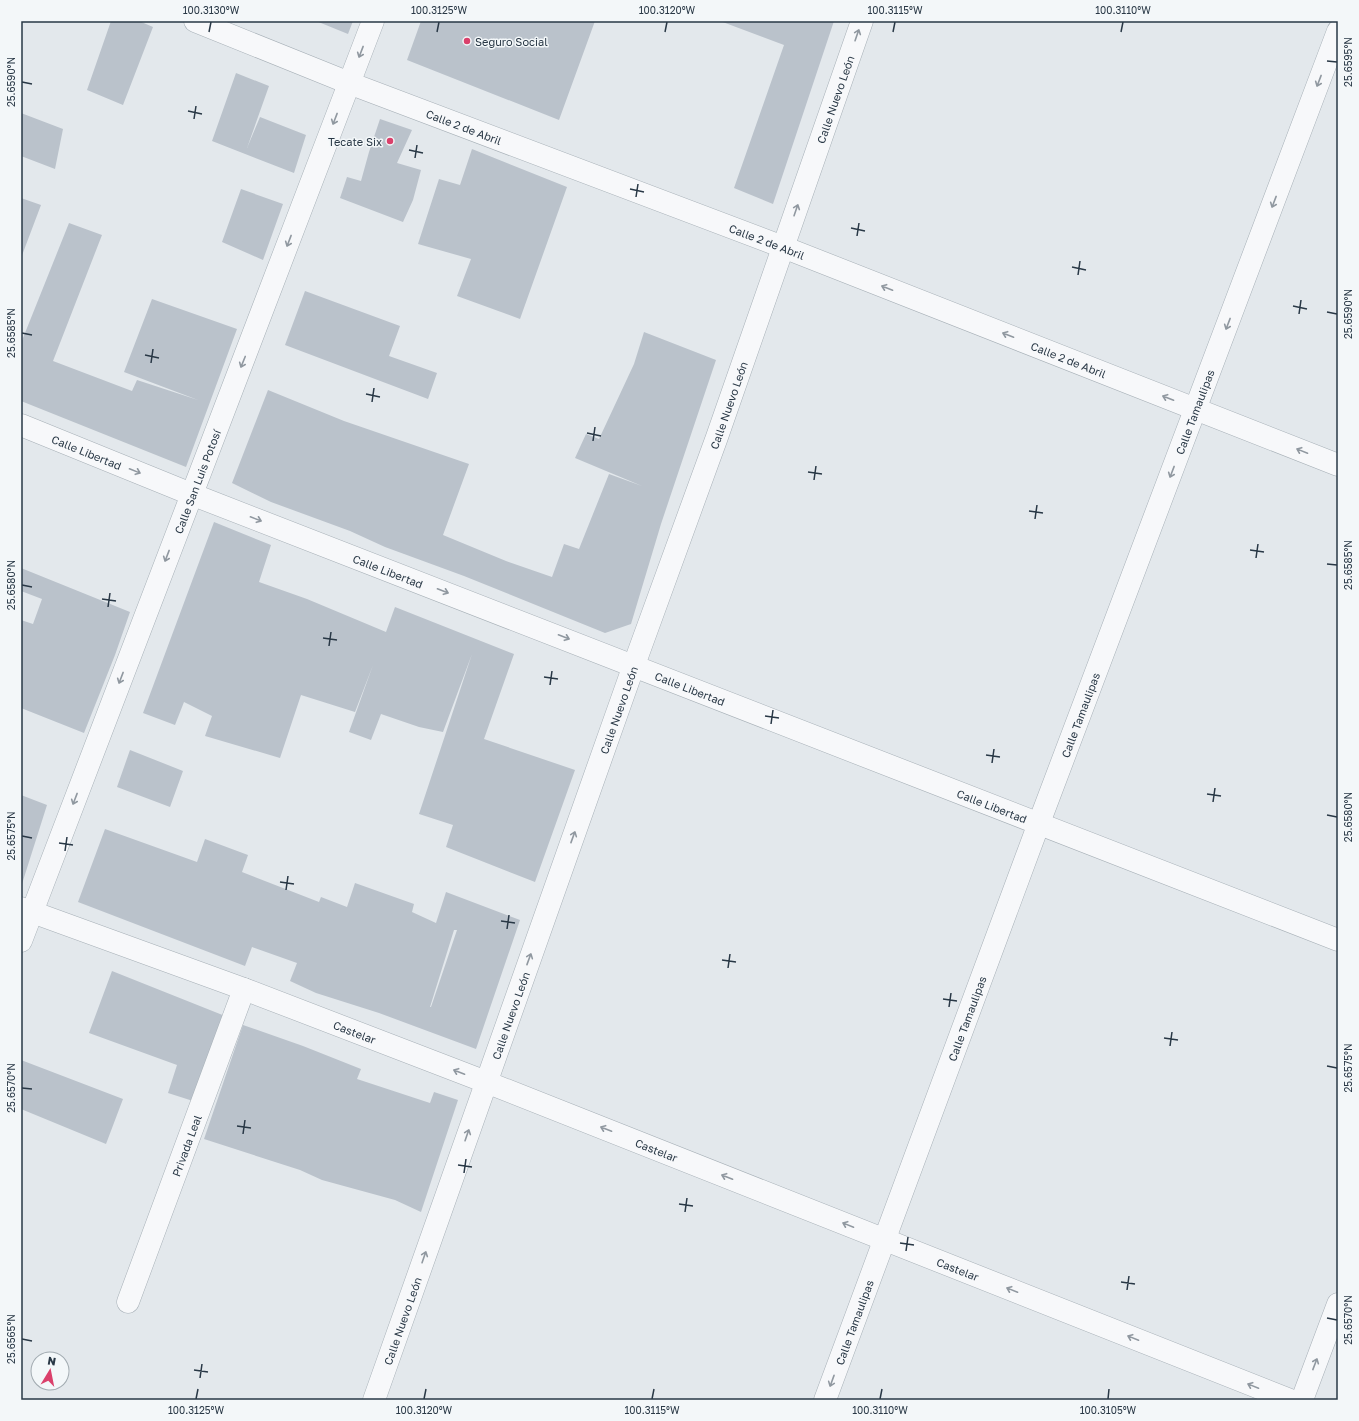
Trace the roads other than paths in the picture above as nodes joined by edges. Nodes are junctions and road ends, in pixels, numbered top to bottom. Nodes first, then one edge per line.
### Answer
1 (195, 21) edge
2 (373, 21) edge
3 (862, 21) edge
4 (1338, 31) edge
5 (349, 83) junction
6 (782, 247) junction
7 (1196, 409) junction
8 (21, 425) edge
9 (1338, 466) edge
10 (191, 494) junction
11 (634, 665) junction
12 (1039, 822) junction
13 (27, 910) edge
14 (1338, 940) edge
15 (21, 941) edge
16 (244, 989) junction
17 (486, 1082) junction
18 (884, 1239) junction
19 (128, 1302) dead end
20 (1338, 1304) edge
21 (374, 1400) edge
22 (825, 1400) edge
23 (1290, 1400) edge
24 (1302, 1400) edge

1 - 5 street, Calle 2 de Abril
2 -> 5 street, Calle San Luis Potosí
6 -> 3 street, Calle Nuevo León
4 -> 7 street, Calle Tamaulipas
5 - 6 street, Calle 2 de Abril
5 -> 10 street, Calle San Luis Potosí
7 -> 6 street, Calle 2 de Abril
6 - 11 street, Calle Nuevo León
9 -> 7 street, Calle 2 de Abril
7 -> 12 street, Calle Tamaulipas
8 -> 10 street, Calle Libertad
10 -> 11 street, Calle Libertad
10 -> 13 street, Calle San Luis Potosí
11 - 12 street, Calle Libertad
17 -> 11 street, Calle Nuevo León
12 - 14 street, Calle Libertad
12 - 18 street, Calle Tamaulipas
13 - 15 street, Calle San Luis Potosí
13 - 16 street, Castelar
17 -> 16 street, Castelar
16 - 19 street, Privada Leal
18 -> 17 street, Castelar
21 -> 17 street, Calle Nuevo León
18 -> 22 street, Calle Tamaulipas
23 -> 18 street, Castelar
24 -> 20 street

